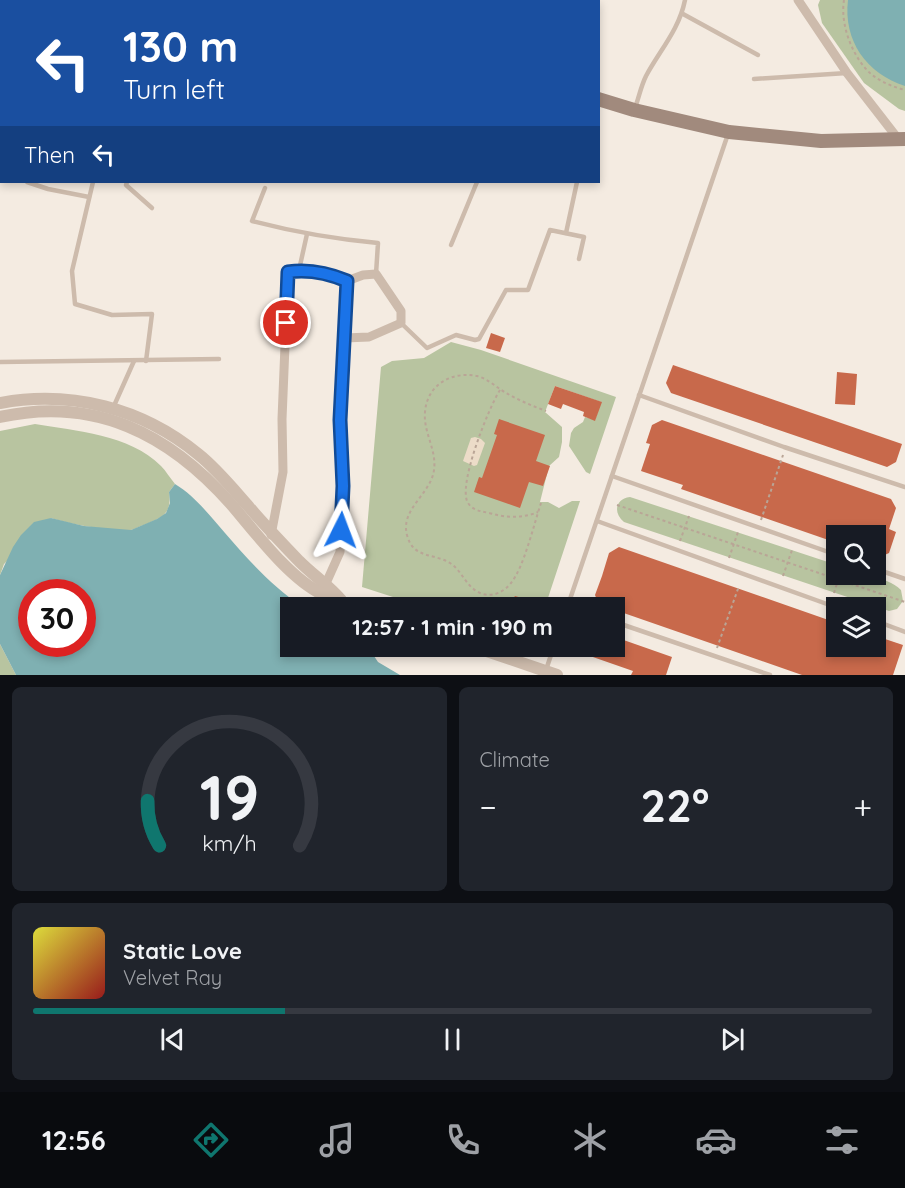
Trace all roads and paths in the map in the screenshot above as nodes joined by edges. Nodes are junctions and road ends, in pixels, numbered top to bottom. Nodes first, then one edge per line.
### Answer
1 (685, 0) edge
2 (798, 0) edge
3 (844, 0) edge
4 (682, 14) junction
5 (759, 55) dead end
6 (848, 73) junction
7 (754, 79) dead end
8 (905, 90) edge
9 (600, 102) edge
10 (634, 110) junction
11 (729, 132) junction
12 (902, 140) edge
13 (30, 183) edge
14 (93, 183) edge
15 (127, 183) edge
16 (477, 183) edge
17 (577, 183) edge
18 (265, 188) dead end
19 (89, 197) junction
20 (152, 208) dead end
21 (566, 233) junction
22 (307, 234) junction
23 (451, 245) dead end
24 (579, 259) dead end
25 (299, 270) junction
26 (376, 274) junction
27 (347, 281) junction
28 (401, 323) junction
29 (345, 338) junction
30 (219, 360) dead end
31 (146, 361) junction
32 (0, 362) edge
33 (134, 362) junction
34 (500, 389) junction
35 (639, 395) junction
36 (0, 403) edge
37 (113, 408) junction
38 (546, 411) dead end
39 (0, 417) edge
40 (110, 421) junction
41 (783, 455) dead end
42 (195, 459) junction
43 (612, 476) junction
44 (905, 487) edge
45 (541, 502) dead end
46 (617, 505) dead end
47 (538, 512) junction
48 (689, 516) dead end
49 (761, 520) dead end
50 (597, 521) junction
51 (685, 528) junction
52 (738, 532) dead end
53 (269, 538) junction
54 (680, 541) dead end
55 (734, 544) junction
56 (792, 550) dead end
57 (826, 551) edge
58 (729, 558) dead end
59 (788, 562) junction
60 (886, 572) edge
61 (826, 575) edge
62 (783, 576) dead end
63 (905, 579) edge
64 (836, 585) edge
65 (855, 585) edge
66 (739, 586) dead end
67 (323, 588) junction
68 (834, 592) dead end
69 (337, 597) edge
70 (572, 597) edge
71 (905, 602) edge
72 (826, 604) edge
73 (625, 625) edge
74 (886, 625) edge
75 (905, 632) edge
76 (717, 649) dead end
77 (504, 657) edge
78 (553, 657) edge
79 (551, 673) edge
80 (770, 675) edge

1 - 4 lane
2 - 6 street
3 - 8 path
4 - 5 lane
4 - 10 lane
6 - 7 lane
6 - 12 street
9 - 10 main road
10 - 11 main road
11 - 12 main road
11 - 35 lane
13 - 19 lane
14 - 19 lane
15 - 20 lane
16 - 23 lane
17 - 21 lane
18 - 22 lane
19 - 31 lane
21 - 24 lane
21 - 28 lane
22 - 25 lane
22 - 26 lane
25 - 27 street
25 - 53 street
26 - 27 street
26 - 28 street
27 - 29 street
28 - 29 street
29 - 67 street
30 - 31 lane
31 - 33 lane
32 - 33 lane
33 - 37 lane
34 - 38 path
34 - 47 path
34 - 47 path
35 - 43 lane
35 - 44 lane
36 - 37 street
37 - 40 street
37 - 42 street
39 - 40 street
40 - 42 street
41 - 49 path
42 - 53 street
43 - 50 lane
43 - 57 lane
45 - 47 path
46 - 51 path
48 - 51 path
50 - 70 lane
50 - 72 lane
51 - 54 path
51 - 55 path
52 - 55 path
53 - 67 street
55 - 58 path
55 - 59 path
56 - 59 path
59 - 61 path
59 - 62 path
60 - 63 lane
64 - 68 path
65 - 71 path
66 - 76 path
67 - 69 street
73 - 80 lane
74 - 75 lane
77 - 79 street
78 - 79 lane

